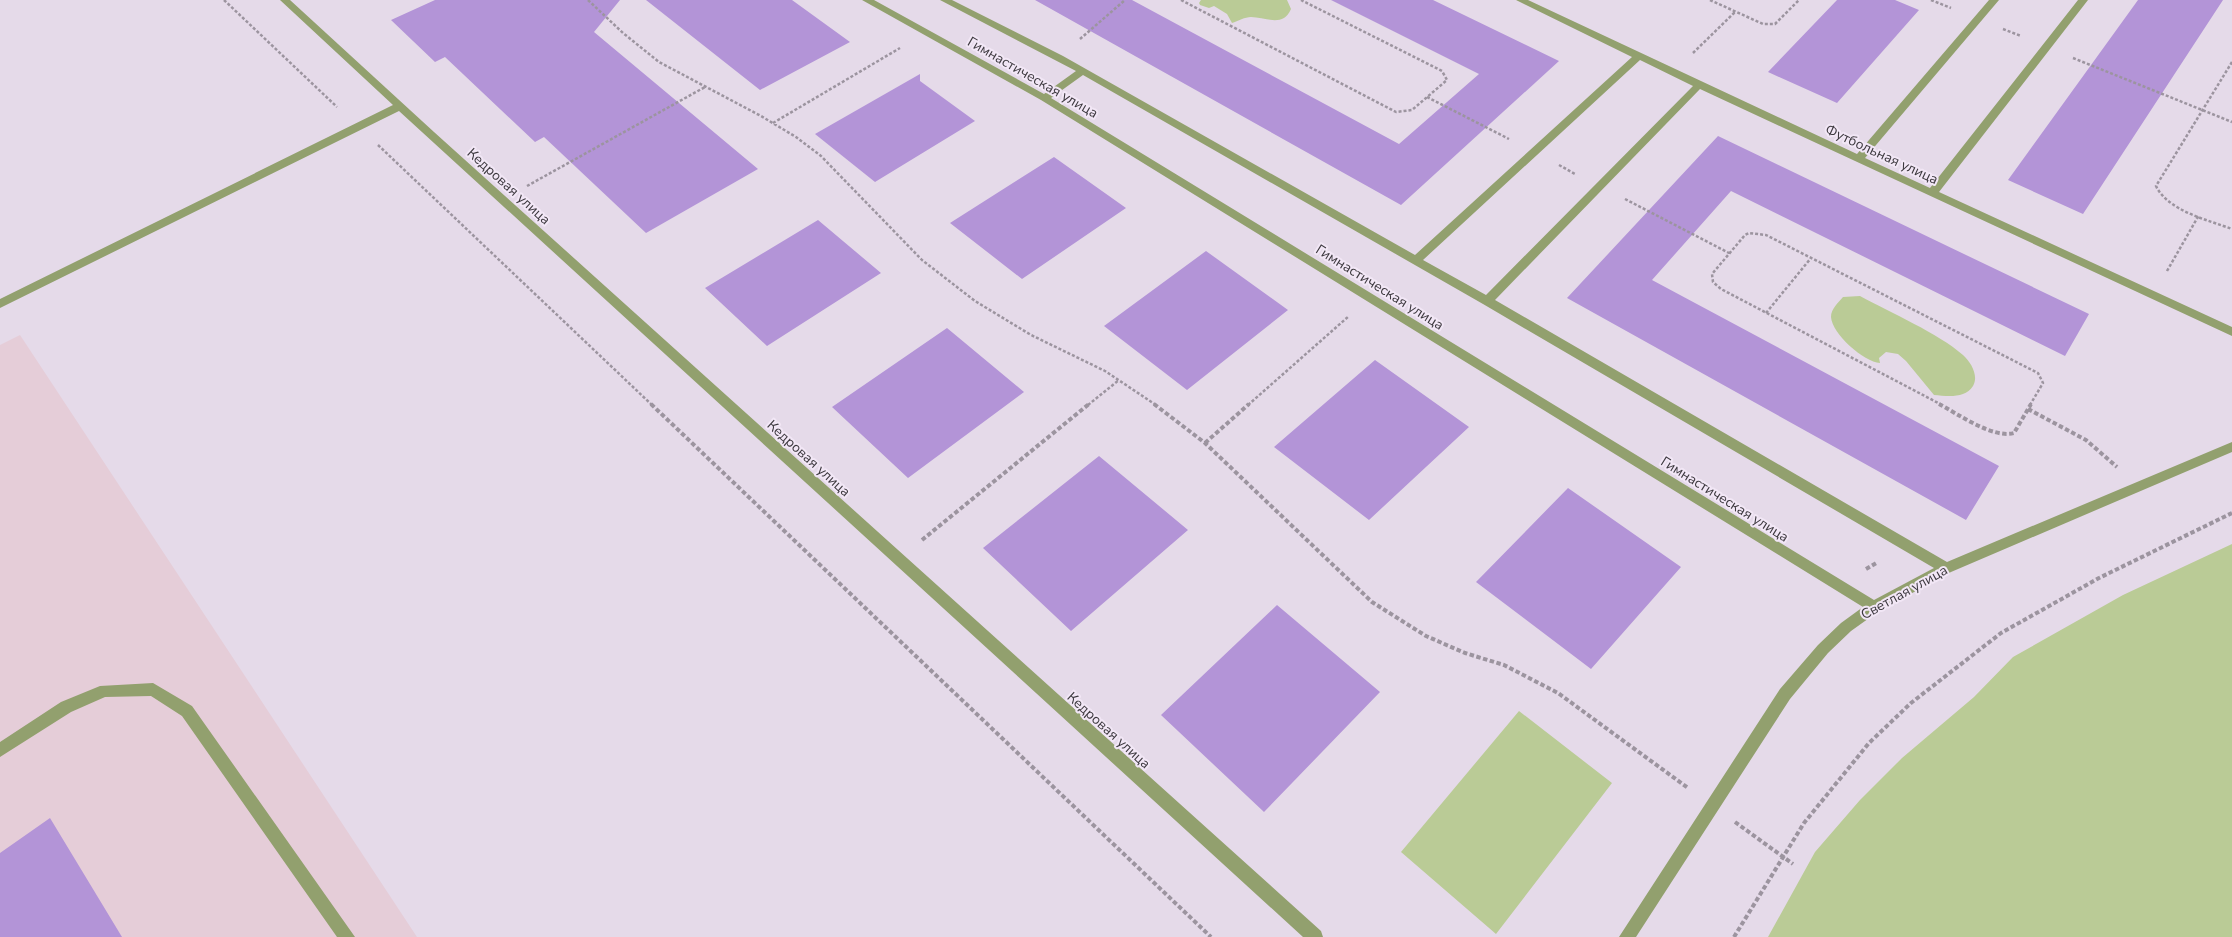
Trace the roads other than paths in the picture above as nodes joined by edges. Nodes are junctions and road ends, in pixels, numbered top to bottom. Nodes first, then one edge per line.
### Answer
1 (285, 0) edge
2 (867, 0) edge
3 (945, 0) edge
4 (1521, 0) edge
5 (1994, 0) edge
6 (2083, 0) edge
7 (1639, 56) junction
8 (1083, 71) junction
9 (1699, 86) junction
10 (1044, 98) junction
11 (400, 106) junction
12 (1858, 160) junction
13 (1932, 194) junction
14 (1415, 260) junction
15 (1487, 301) junction
16 (0, 304) edge
17 (2232, 332) edge
18 (2232, 447) edge
19 (1946, 568) junction
20 (1874, 606) junction
21 (0, 750) edge
22 (347, 937) edge
23 (1315, 937) edge
24 (1626, 937) edge

1 - 11 street, Кедровая улица
2 - 10 street, Гимнастическая улица
3 - 8 street, Гимнастическая улица
4 - 7 street, Футбольная улица
5 - 12 street
6 - 13 street
7 - 9 street, Футбольная улица
7 - 14 street
8 - 10 street
8 - 14 street, Гимнастическая улица
9 - 12 street, Футбольная улица
9 - 15 street
10 - 20 street, Гимнастическая улица
11 - 16 street
11 - 23 street, Кедровая улица
12 - 13 street, Футбольная улица
13 - 17 street, Футбольная улица
14 - 15 street, Гимнастическая улица
15 - 19 street, Гимнастическая улица
18 - 19 street, Светлая улица
19 - 20 street, Светлая улица
20 - 24 street, Светлая улица
21 - 22 street

